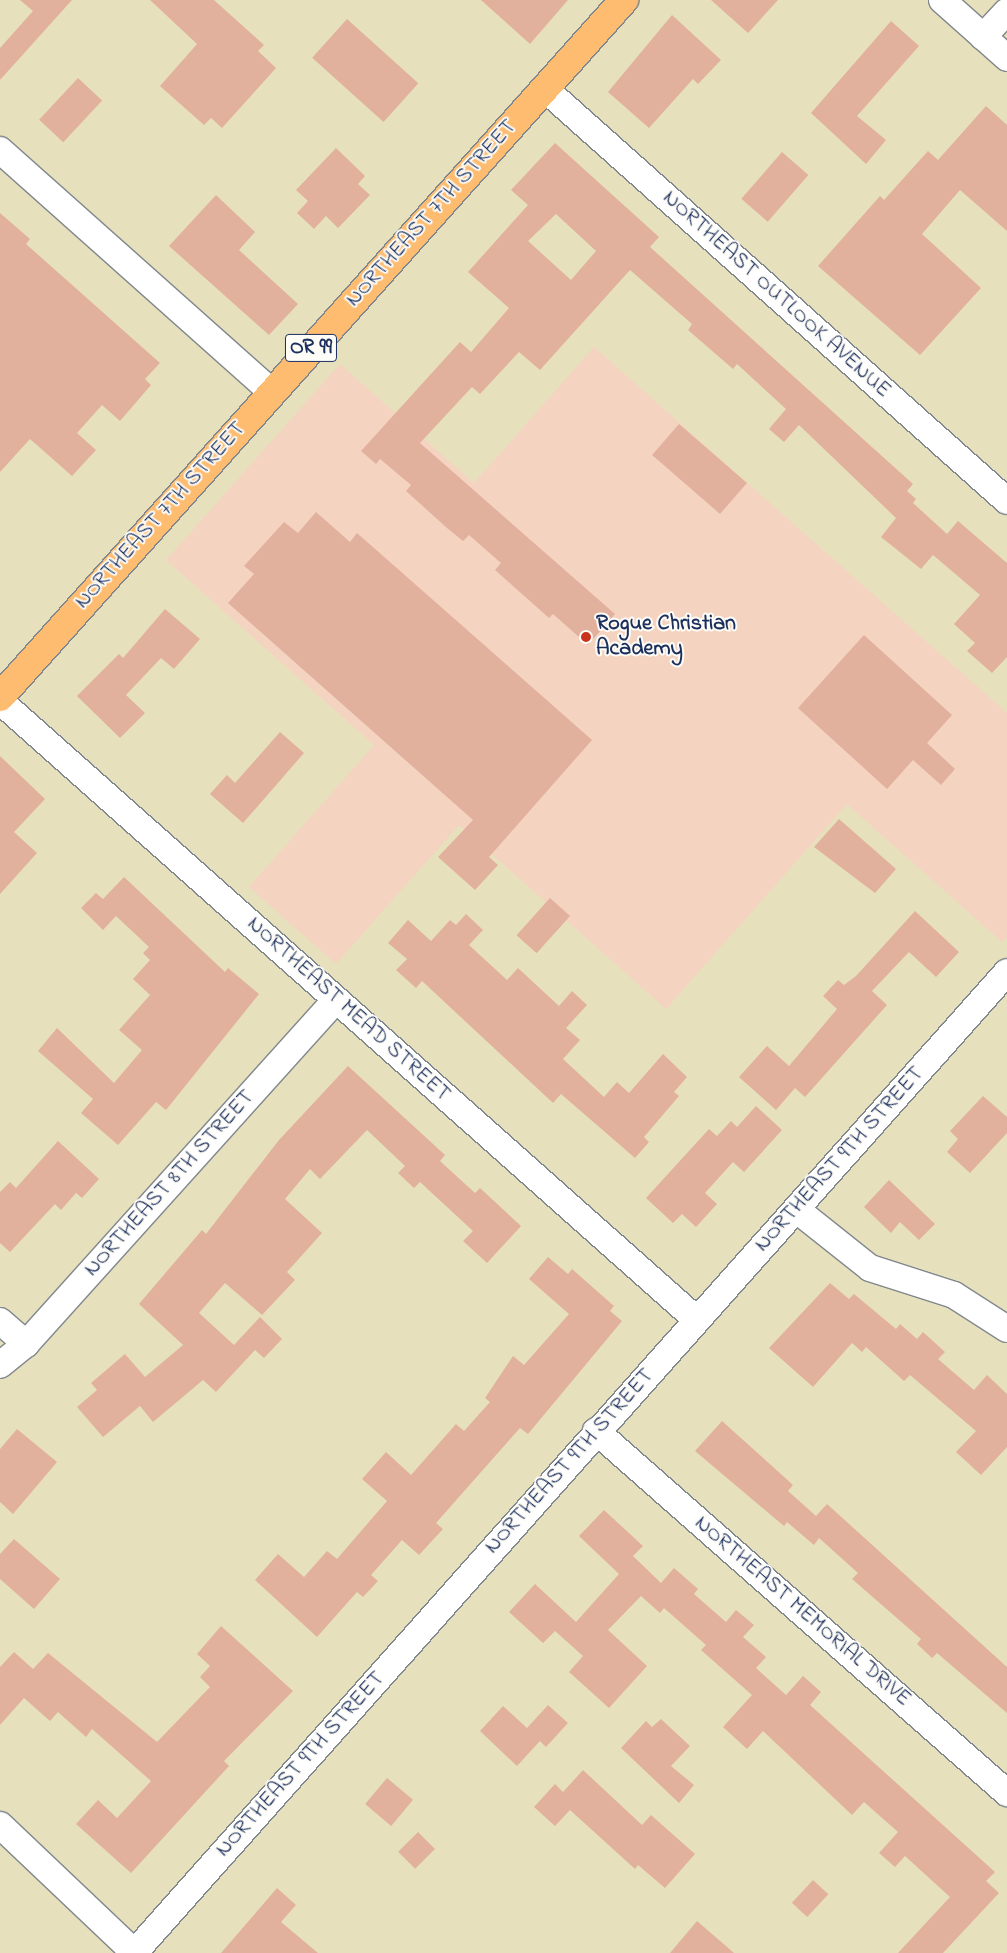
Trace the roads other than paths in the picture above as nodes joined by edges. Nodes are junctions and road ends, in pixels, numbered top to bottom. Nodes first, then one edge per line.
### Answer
1 (624, 0) edge
2 (942, 0) edge
3 (1007, 11) edge
4 (983, 37) junction
5 (1007, 58) edge
6 (544, 88) junction
7 (0, 150) edge
8 (272, 392) junction
9 (1007, 501) edge
10 (0, 697) edge
11 (0, 701) edge
12 (1007, 972) edge
13 (336, 1000) junction
14 (797, 1210) junction
15 (696, 1320) junction
16 (0, 1321) edge
17 (1007, 1329) edge
18 (26, 1344) junction
19 (0, 1365) edge
20 (596, 1431) junction
21 (1007, 1792) edge
22 (0, 1825) edge
23 (134, 1953) edge

1 - 6 highway, NORTHEAST 7TH STREET / OR 99
2 - 4 street
3 - 4 street
4 - 5 street
6 - 8 highway, NORTHEAST 7TH STREET / OR 99
6 - 9 street, NORTHEAST OUTLOOK AVENUE
7 - 8 street
8 - 10 highway, NORTHEAST 7TH STREET / OR 99
11 - 13 street, NORTHEAST MEAD STREET
12 - 14 street, NORTHEAST 9TH STREET
13 - 15 street, NORTHEAST MEAD STREET
13 - 18 street, NORTHEAST 8TH STREET
14 - 15 street, NORTHEAST 9TH STREET
14 - 17 street
15 - 20 street, NORTHEAST 9TH STREET
16 - 18 street
18 - 19 street, NORTHEAST 8TH STREET
20 - 21 street, NORTHEAST MEMORIAL DRIVE
20 - 23 street, NORTHEAST 9TH STREET
22 - 23 street

